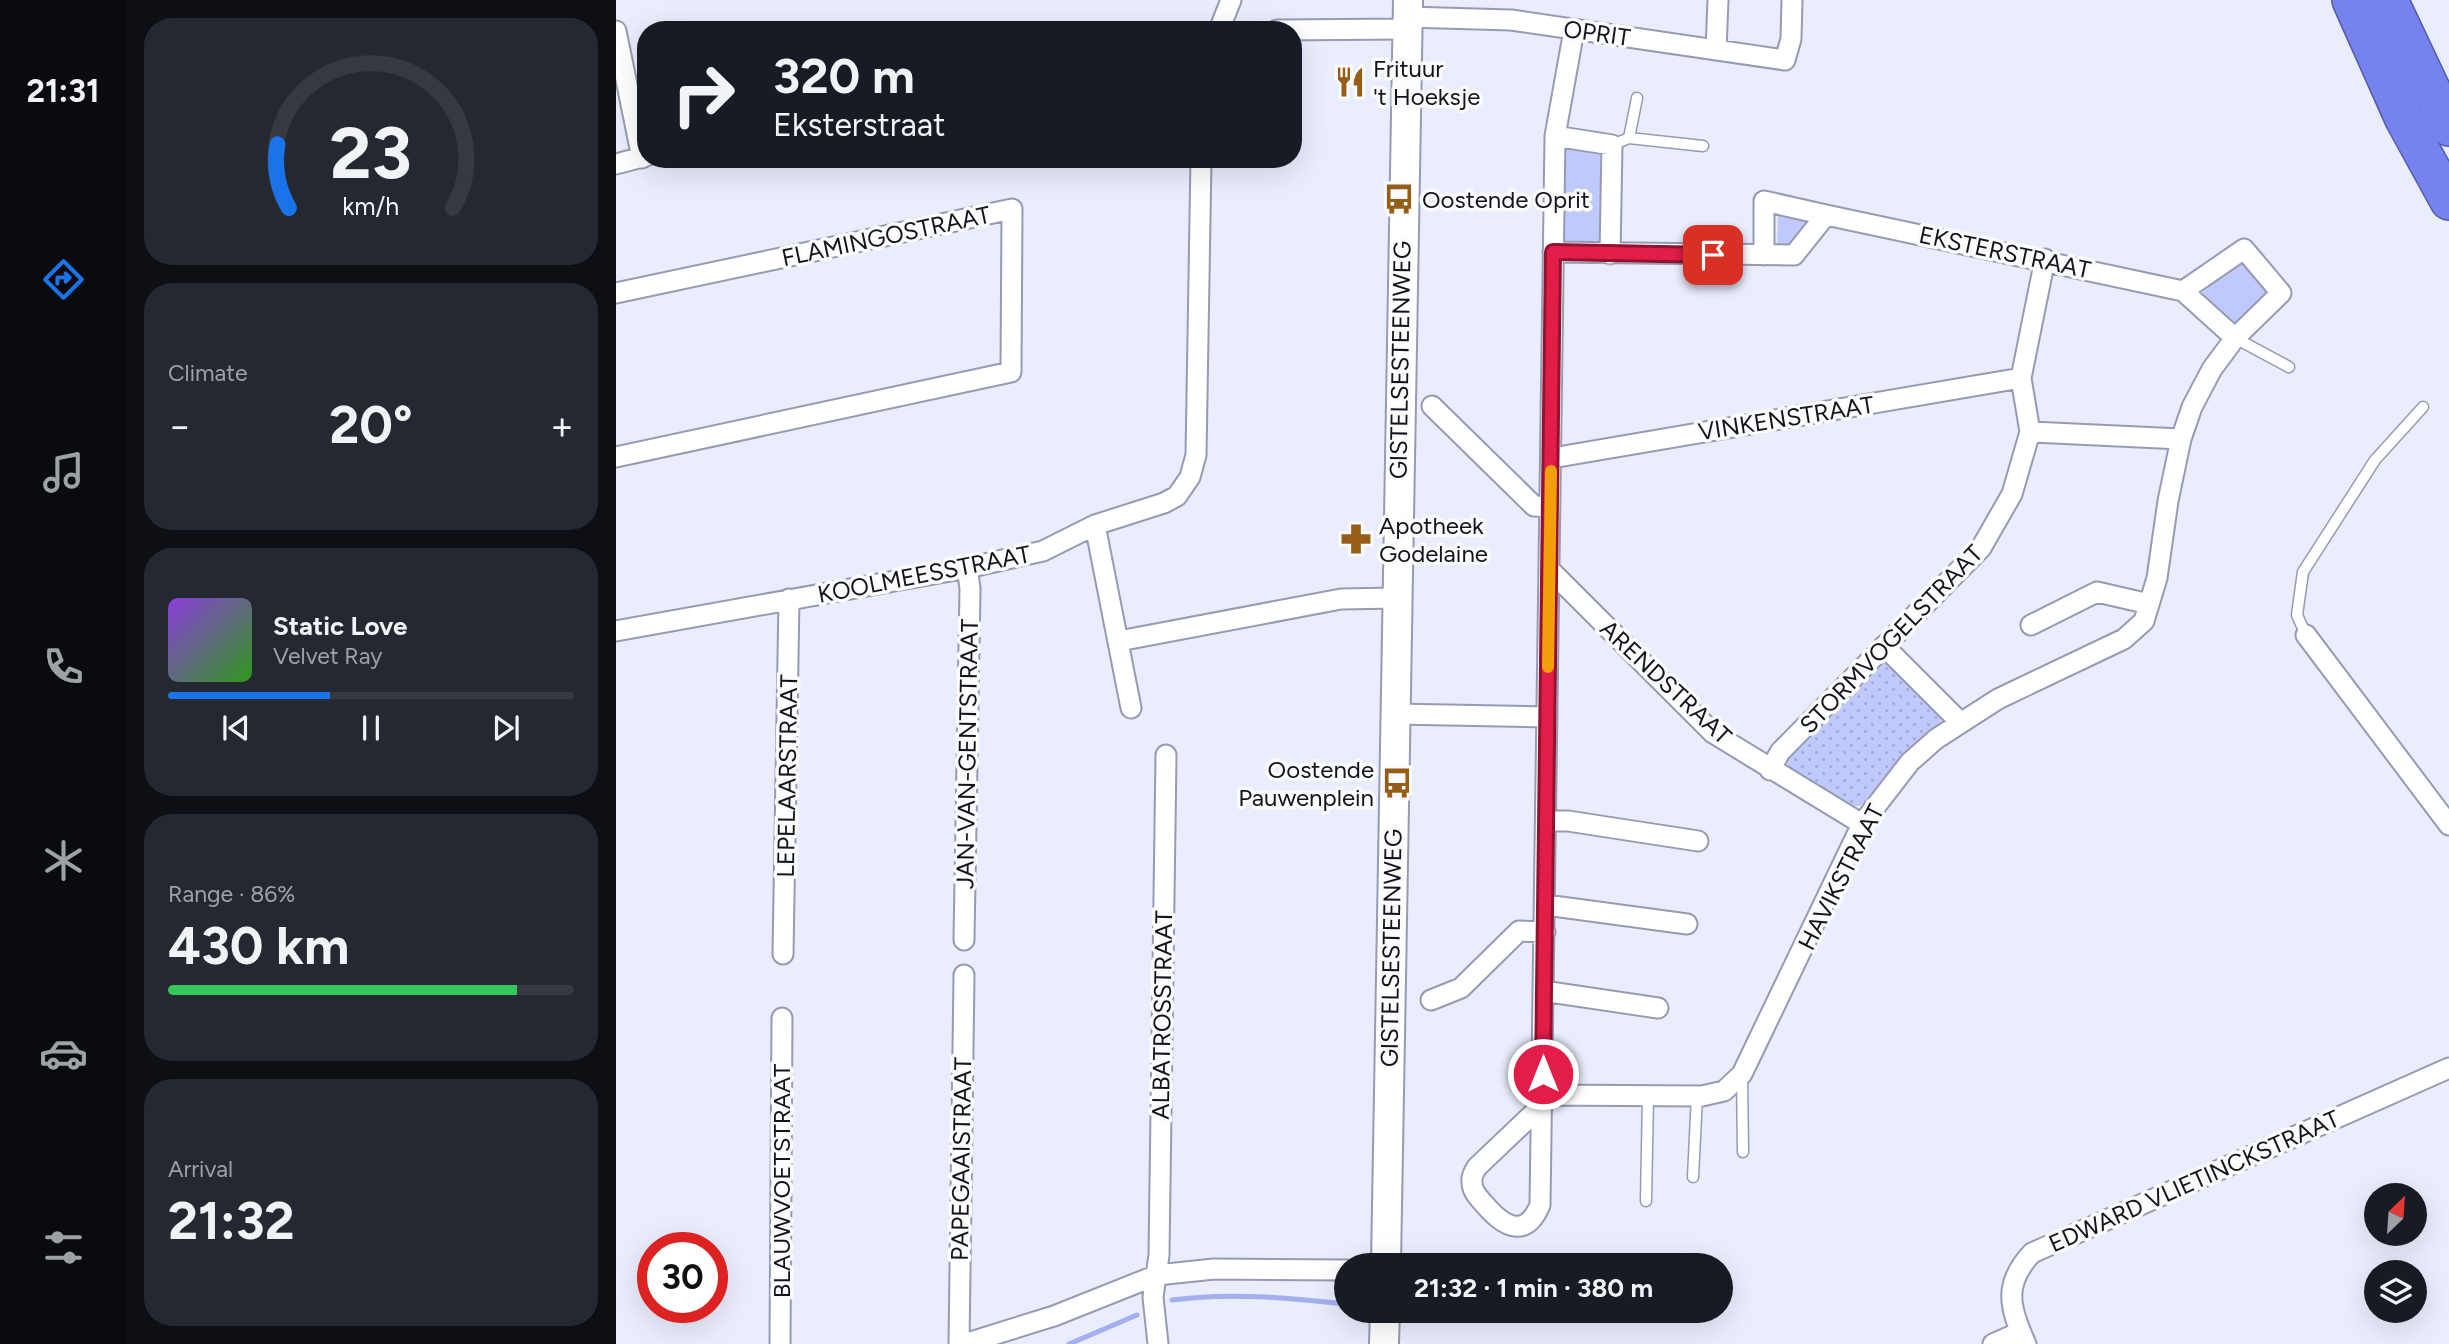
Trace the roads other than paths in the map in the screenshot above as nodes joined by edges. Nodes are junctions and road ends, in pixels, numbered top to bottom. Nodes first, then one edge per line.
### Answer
1 (1231, 0) edge
2 (1718, 0) edge
3 (1792, 0) edge
4 (2351, 0) edge
5 (2389, 0) edge
6 (1407, 16) edge
7 (1223, 21) edge
8 (1302, 27) edge
9 (1574, 30) junction
10 (616, 31) edge
11 (1716, 50) junction
12 (1637, 98) dead end
13 (637, 126) edge
14 (2449, 127) edge
15 (1555, 136) junction
16 (1620, 142) junction
17 (1703, 146) dead end
18 (637, 159) edge
19 (616, 164) edge
20 (1201, 168) edge
21 (2449, 201) edge
22 (1826, 215) junction
23 (1553, 252) junction
24 (1610, 254) junction
25 (1764, 256) junction
26 (2045, 259) junction
27 (2183, 291) junction
28 (616, 293) edge
29 (2235, 338) junction
30 (2289, 367) dead end
31 (2021, 378) junction
32 (1432, 406) dead end
33 (2423, 407) dead end
34 (2030, 432) junction
35 (2181, 439) junction
36 (616, 457) edge
37 (1552, 458) junction
38 (1549, 507) junction
39 (1095, 525) junction
40 (967, 568) junction
41 (1551, 571) junction
42 (1396, 598) junction
43 (789, 599) junction
44 (2149, 604) junction
45 (2031, 625) dead end
46 (616, 631) edge
47 (2306, 635) joint
48 (1119, 641) junction
49 (1884, 646) junction
50 (1131, 708) dead end
51 (1395, 714) junction
52 (1546, 717) junction
53 (1960, 722) junction
54 (1166, 755) dead end
55 (1770, 770) junction
56 (1546, 821) junction
57 (1862, 824) junction
58 (2449, 825) edge
59 (1698, 841) dead end
60 (1546, 905) junction
61 (1688, 925) dead end
62 (1545, 932) junction
63 (964, 940) dead end
64 (783, 954) dead end
65 (964, 975) dead end
66 (1544, 991) junction
67 (1431, 1000) dead end
68 (1658, 1008) dead end
69 (782, 1018) dead end
70 (2449, 1068) edge
71 (1742, 1074) junction
72 (1648, 1096) junction
73 (1697, 1096) junction
74 (1541, 1102) junction
75 (1743, 1152) dead end
76 (1693, 1177) dead end
77 (1646, 1201) dead end
78 (1386, 1253) edge
79 (1334, 1269) edge
80 (1157, 1275) junction
81 (1385, 1323) edge
82 (2023, 1338) edge
83 (780, 1344) edge
84 (961, 1344) edge
85 (1158, 1344) edge
86 (1384, 1344) edge
87 (1993, 1344) edge

1 - 7 street
2 - 11 street
3 - 11 street, OPRIT
4 - 21 highway
5 - 14 highway
6 - 8 street, OPRIT
6 - 9 street, OPRIT
6 - 42 main road, GISTELSESTEENWEG
9 - 11 street, OPRIT
9 - 15 street
10 - 13 street
12 - 16 lane
15 - 16 street
15 - 23 street
16 - 17 lane
16 - 24 street
18 - 19 street
20 - 39 street, KOOLMEESSTRAAT
22 - 25 street
22 - 25 street, EKSTERSTRAAT
22 - 26 street, EKSTERSTRAAT
23 - 24 street
23 - 37 street
24 - 25 street
26 - 27 street, EKSTERSTRAAT
26 - 31 street, STORMVOGELSTRAAT
27 - 29 street, EKSTERSTRAAT
27 - 29 street
28 - 36 street, FLAMINGOSTRAAT
29 - 30 lane
29 - 35 street, HAVIKSTRAAT
31 - 34 street, STORMVOGELSTRAAT
31 - 37 street, VINKENSTRAAT
32 - 38 street
33 - 47 lane
34 - 35 street
34 - 49 street, STORMVOGELSTRAAT
35 - 44 street, HAVIKSTRAAT
37 - 38 street
38 - 41 street
39 - 40 street, KOOLMEESSTRAAT
39 - 48 street
40 - 43 street, KOOLMEESSTRAAT
40 - 63 street, JAN-VAN-GENTSTRAAT
41 - 52 street
41 - 55 street, ARENDSTRAAT
42 - 48 street
42 - 51 main road, GISTELSESTEENWEG
43 - 46 street, KOOLMEESSTRAAT
43 - 64 street, LEPELAARSTRAAT
44 - 45 street
44 - 53 street, HAVIKSTRAAT
47 - 58 street
48 - 50 street
49 - 53 street
49 - 55 street, STORMVOGELSTRAAT
51 - 52 street
51 - 78 main road, GISTELSESTEENWEG
52 - 56 street
53 - 57 street, HAVIKSTRAAT
54 - 80 street, ALBATROSSTRAAT
55 - 57 street, ARENDSTRAAT
56 - 59 street
56 - 60 street
57 - 71 street, HAVIKSTRAAT
60 - 61 street
60 - 62 street
62 - 66 street
62 - 67 street
65 - 84 street, PAPEGAAISTRAAT
66 - 68 street
66 - 74 street
69 - 83 street, BLAUWVOETSTRAAT
70 - 82 street, EDWARD VLIETINCKSTRAAT
71 - 73 street
71 - 75 lane
72 - 73 street
72 - 74 street
72 - 77 lane
73 - 76 lane
74 - 74 street
79 - 80 street
80 - 84 street
80 - 85 street, ALBATROSSTRAAT
81 - 86 main road
82 - 87 street

